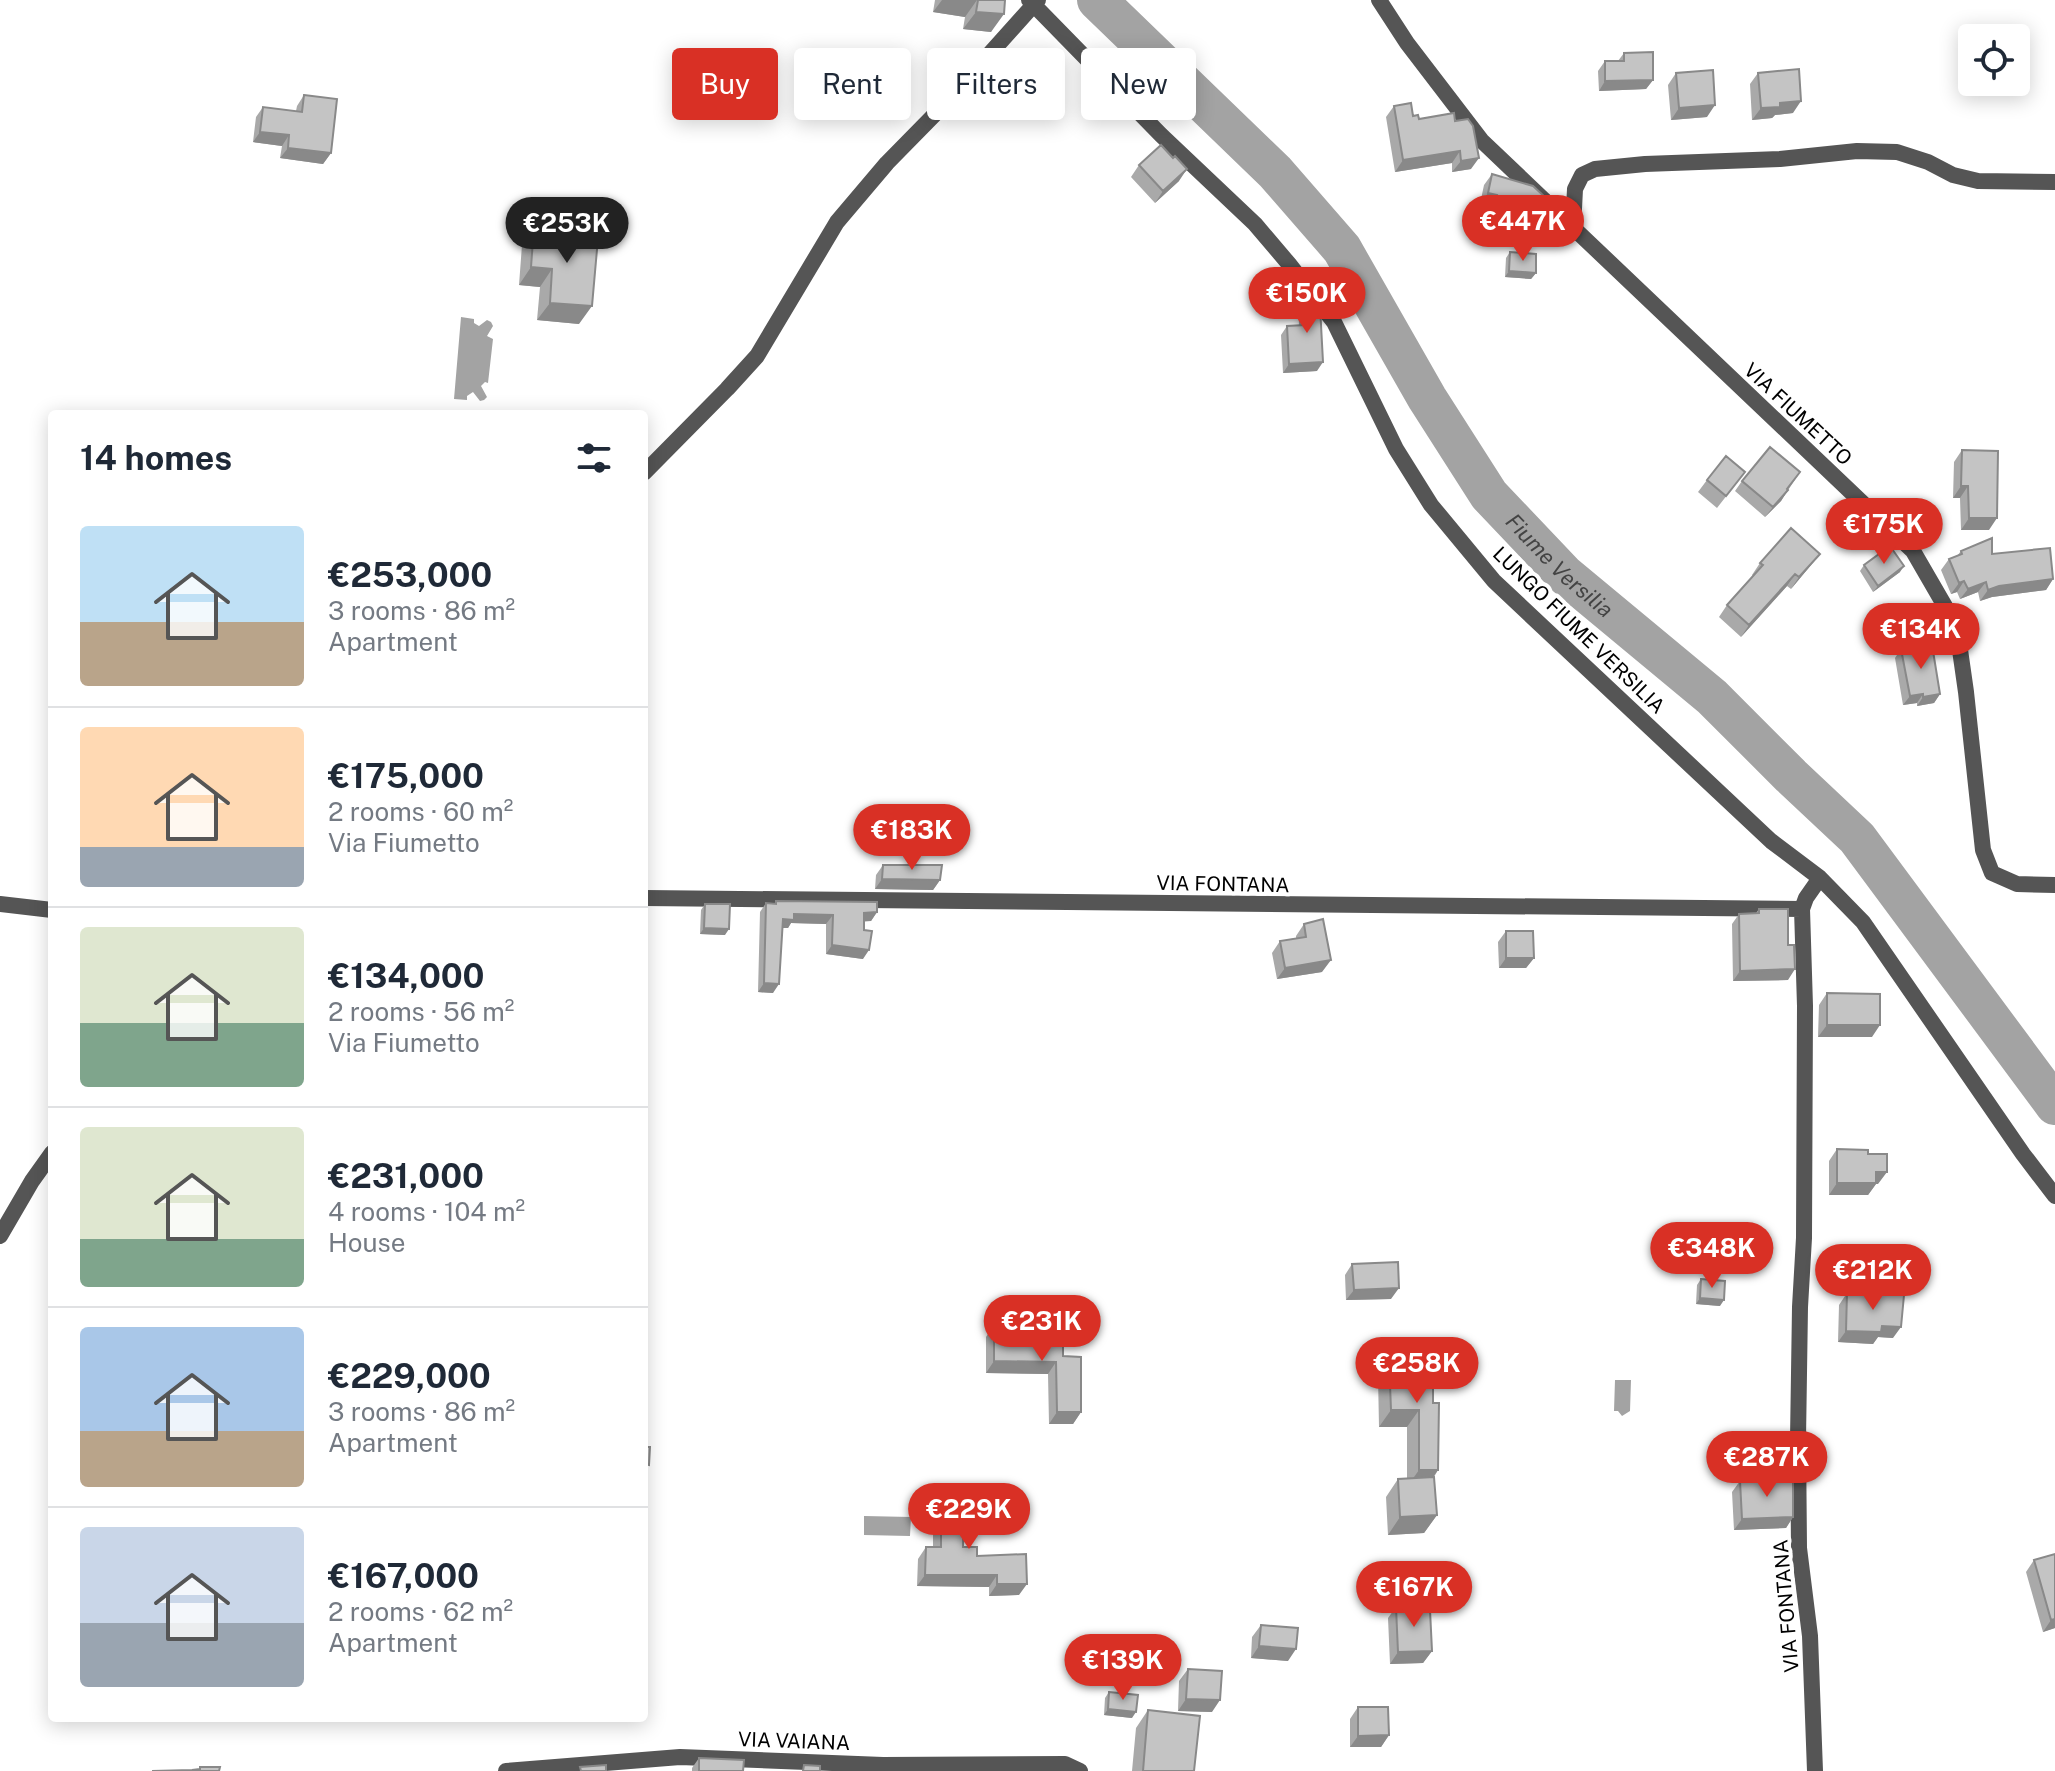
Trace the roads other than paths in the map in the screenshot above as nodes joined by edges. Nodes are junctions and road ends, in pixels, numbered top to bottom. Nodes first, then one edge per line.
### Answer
1 (1379, 0) edge
2 (1034, 2) edge
3 (2055, 182) edge
4 (1573, 228) junction
5 (648, 469) edge
6 (1820, 878) junction
7 (2055, 885) edge
8 (648, 898) edge
9 (0, 904) edge
10 (1802, 909) junction
11 (48, 910) edge
12 (48, 1159) edge
13 (2055, 1196) edge
14 (0, 1236) edge
15 (506, 1771) edge
16 (1080, 1771) edge
17 (1815, 1771) edge

1 - 4 street, VIA FIUMETTO
2 - 5 street
2 - 6 street, LUNGO FIUME VERSILIA
3 - 4 street
4 - 7 street, VIA FIUMETTO
6 - 10 street
6 - 13 street, LUNGO FIUME VERSILIA
8 - 10 street, VIA FONTANA
9 - 11 street
10 - 17 street, VIA FONTANA
12 - 14 street
15 - 16 street, VIA VAIANA

